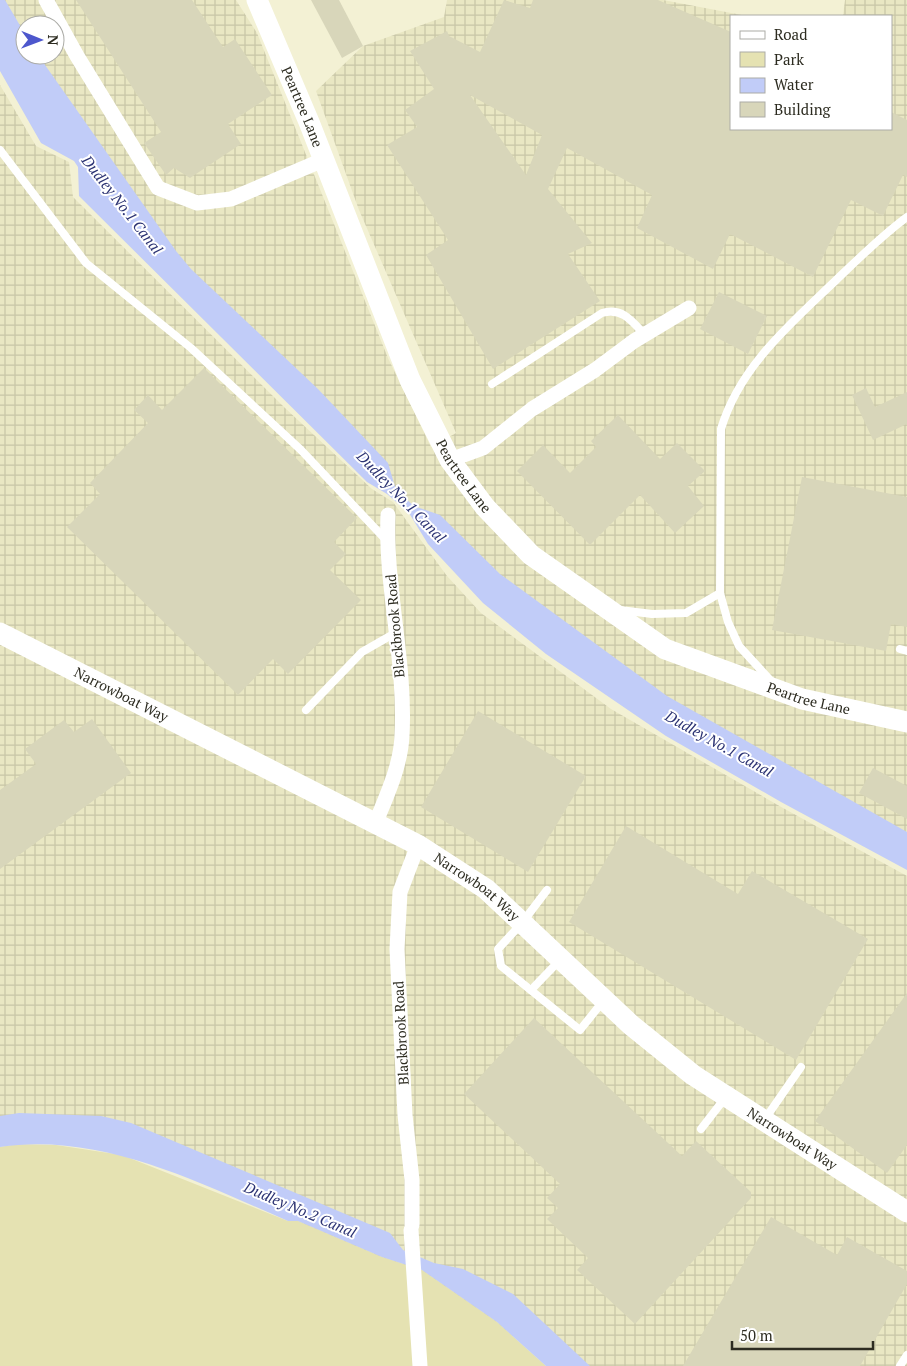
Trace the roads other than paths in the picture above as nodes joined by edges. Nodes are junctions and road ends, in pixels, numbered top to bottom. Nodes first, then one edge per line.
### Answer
1 (46, 0) edge
2 (257, 0) edge
3 (0, 150) edge
4 (324, 160) junction
5 (907, 217) edge
6 (689, 308) dead end
7 (645, 335) junction
8 (492, 384) dead end
9 (450, 460) junction
10 (388, 515) dead end
11 (387, 541) junction
12 (720, 592) junction
13 (603, 607) junction
14 (397, 632) junction
15 (0, 633) edge
16 (781, 691) junction
17 (306, 710) dead end
18 (907, 722) edge
19 (376, 822) junction
20 (418, 845) junction
21 (547, 890) dead end
22 (522, 923) junction
23 (560, 959) junction
24 (531, 990) junction
25 (604, 1000) junction
26 (801, 1067) dead end
27 (727, 1097) junction
28 (764, 1121) junction
29 (701, 1129) dead end
30 (907, 1212) edge
31 (907, 1355) edge
32 (420, 1366) edge
33 (900, 1366) edge

1 - 4 street
2 - 4 street, Peartree Lane
3 - 11 lane
4 - 9 street, Peartree Lane
5 - 12 lane
6 - 7 street
7 - 8 lane
7 - 9 street
9 - 13 street, Peartree Lane
10 - 11 street, Blackbrook Road
11 - 14 street, Blackbrook Road
12 - 13 lane
12 - 16 lane
13 - 16 street, Peartree Lane
14 - 17 lane
14 - 19 street, Blackbrook Road
15 - 19 street, Narrowboat Way
16 - 18 street, Peartree Lane
19 - 20 street, Narrowboat Way
20 - 22 street, Narrowboat Way
20 - 32 street, Blackbrook Road
21 - 22 lane
22 - 23 street, Narrowboat Way
22 - 24 lane
23 - 24 lane
23 - 25 street, Narrowboat Way
24 - 25 lane
25 - 27 street, Narrowboat Way
26 - 28 lane
27 - 28 street, Narrowboat Way
27 - 29 lane
28 - 30 street, Narrowboat Way
31 - 33 lane

